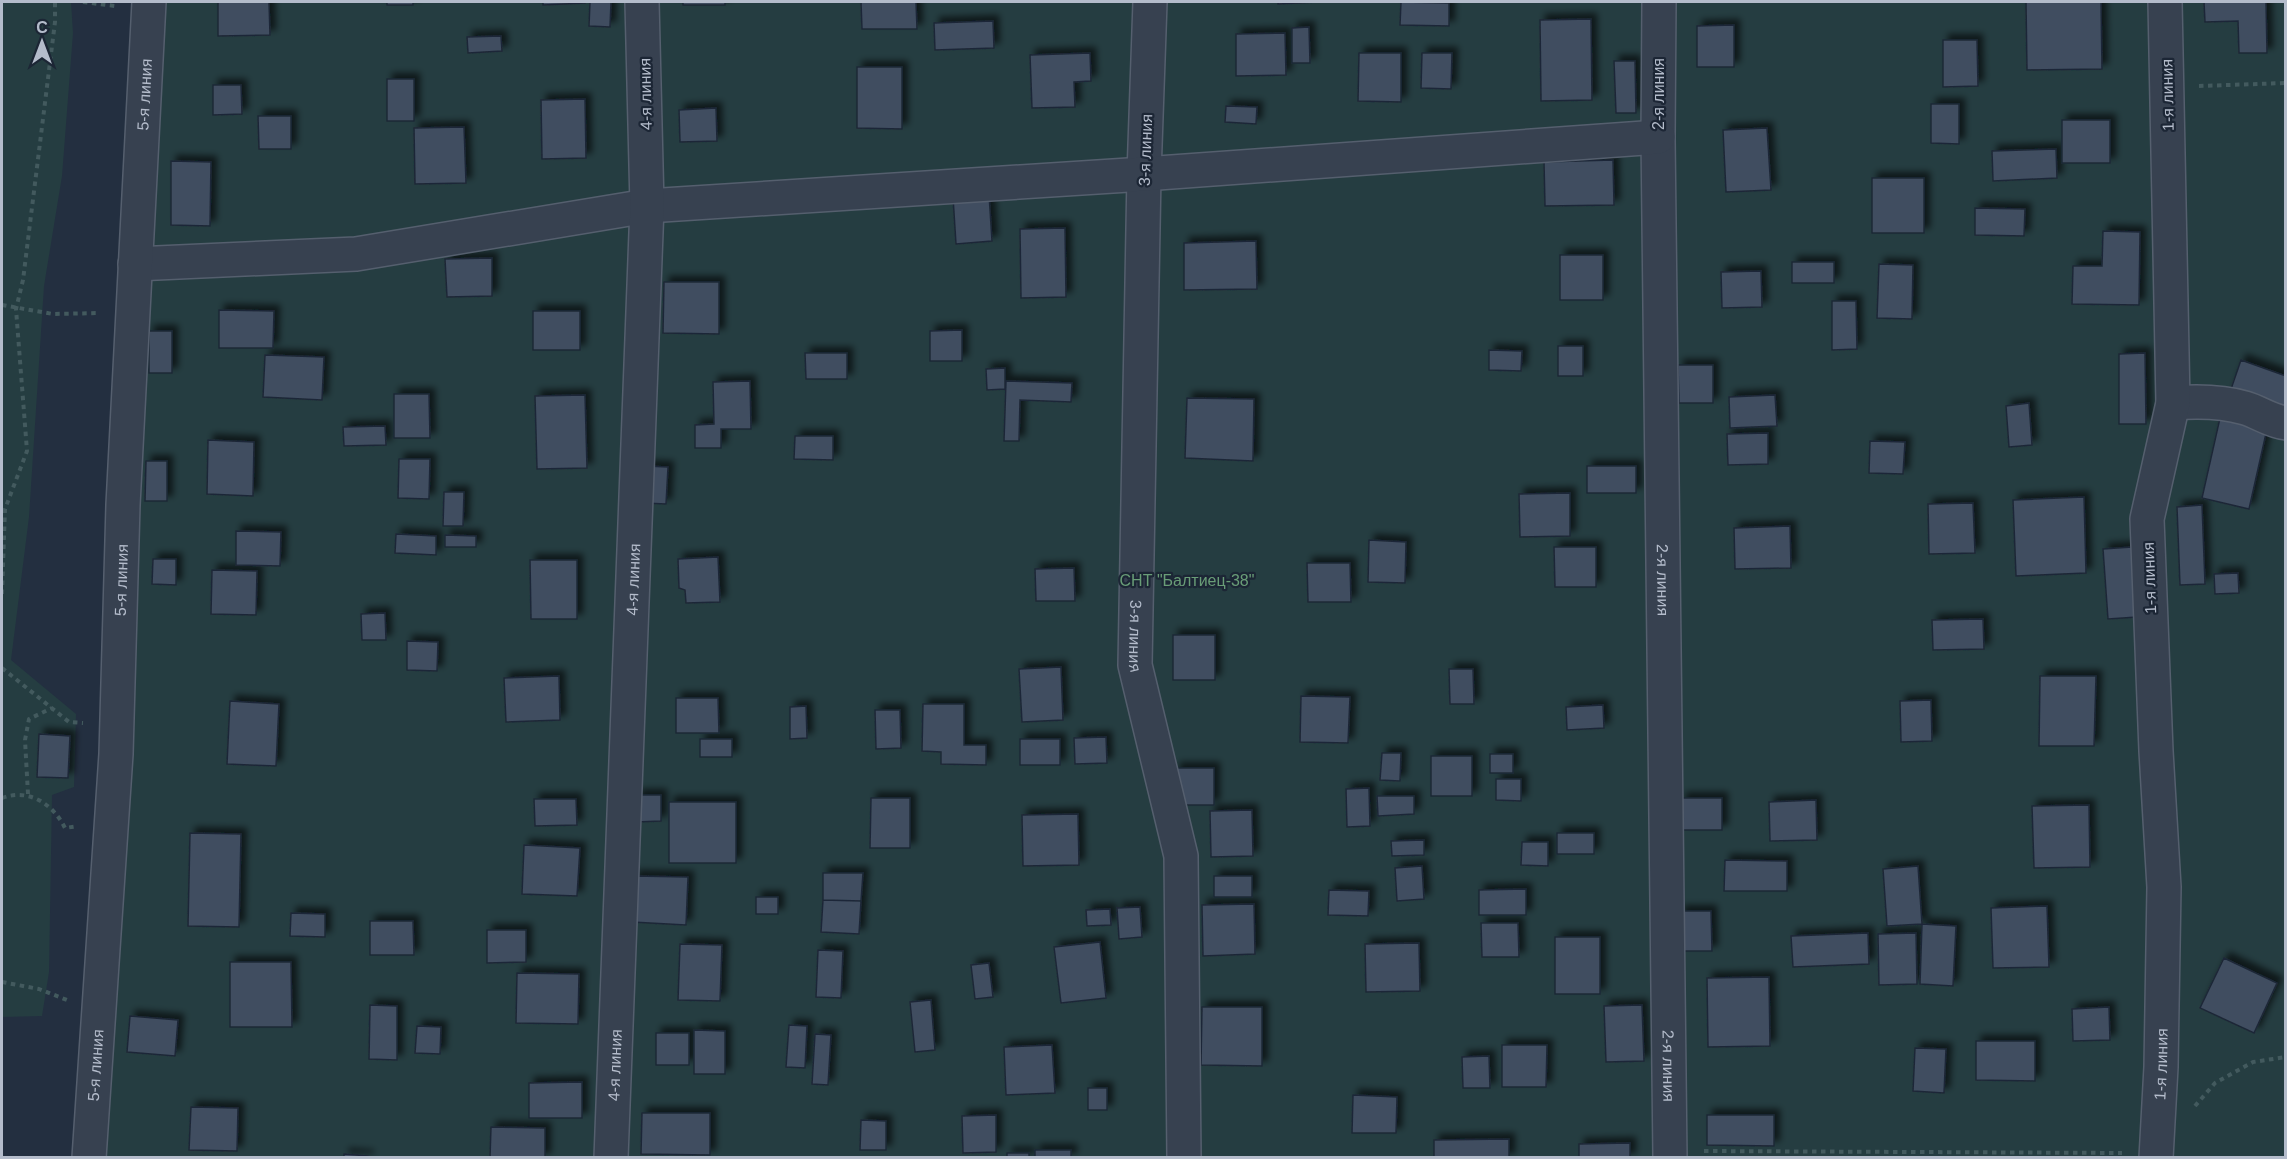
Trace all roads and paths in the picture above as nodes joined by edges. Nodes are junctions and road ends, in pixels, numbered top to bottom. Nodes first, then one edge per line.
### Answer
1 (55, 2) edge
2 (149, 2) edge
3 (642, 2) edge
4 (1150, 2) edge
5 (1659, 2) edge
6 (2165, 2) edge
7 (2286, 84) edge
8 (2166, 87) junction
9 (1658, 137) junction
10 (1144, 174) junction
11 (648, 206) junction
12 (135, 264) junction
13 (134, 302) junction
14 (2, 305) edge
15 (16, 309) junction
16 (2173, 403) junction
17 (2286, 423) edge
18 (2, 594) edge
19 (2, 668) edge
20 (52, 708) junction
21 (117, 725) junction
22 (28, 794) junction
23 (2, 798) edge
24 (112, 821) junction
25 (2, 982) edge
26 (99, 1012) junction
27 (2286, 1057) edge
28 (2158, 1120) junction
29 (1670, 1154) edge
30 (2156, 1155) edge
31 (89, 1158) edge
32 (612, 1158) edge
33 (1184, 1158) edge

1 - 15 path
2 - 12 street, 5-я линия
3 - 11 street, 4-я линия
4 - 10 street, 3-я линия
5 - 9 street, 2-я линия
6 - 8 street, 1-я линия
7 - 8 path
8 - 16 street, 1-я линия
9 - 10 street
9 - 29 street, 2-я линия
10 - 11 street
10 - 33 street, 3-я линия
11 - 12 street
11 - 32 street, 4-я линия
12 - 13 street, 5-я линия
13 - 15 path
13 - 21 street, 5-я линия
14 - 15 path
15 - 18 path
16 - 17 street
16 - 28 street, 1-я линия
19 - 20 path
20 - 21 path
20 - 22 path
21 - 24 street, 5-я линия
22 - 23 path
22 - 24 path
24 - 26 street, 5-я линия
25 - 26 path
26 - 31 street, 5-я линия
27 - 28 path
28 - 30 street, 1-я линия
29 - 30 path

